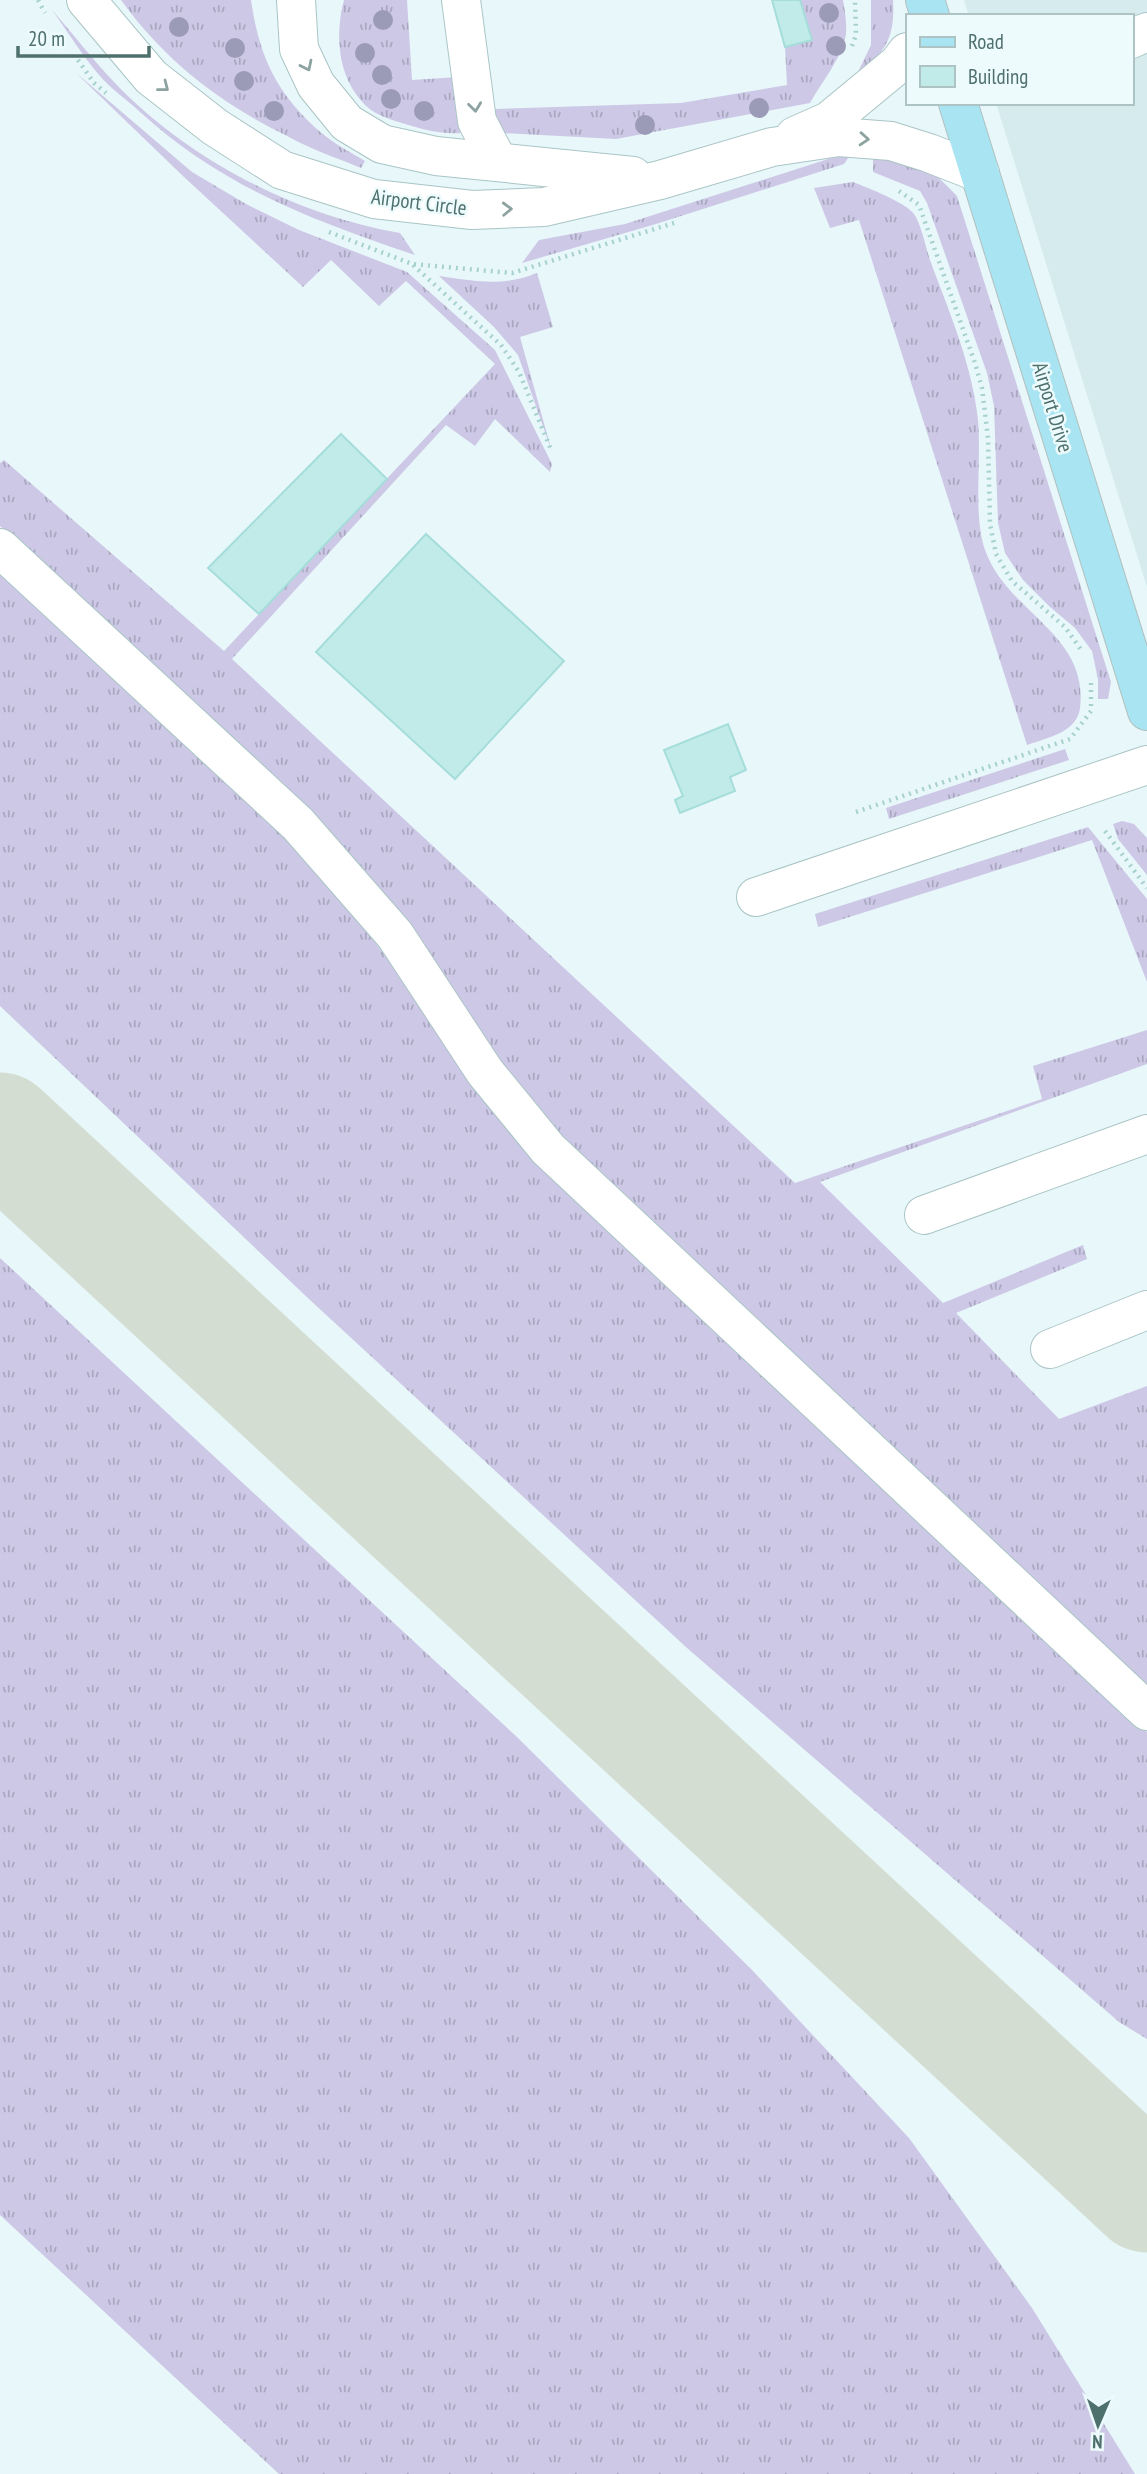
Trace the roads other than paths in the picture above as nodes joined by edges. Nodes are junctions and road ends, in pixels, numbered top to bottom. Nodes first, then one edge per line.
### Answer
1 (86, 0) edge
2 (296, 0) edge
3 (461, 0) edge
4 (906, 53) edge
5 (959, 105) edge
6 (698, 142) dead end
7 (772, 147) junction
8 (498, 162) junction
9 (979, 173) junction
10 (660, 180) junction
11 (0, 548) edge
12 (1147, 711) edge
13 (1147, 765) edge
14 (756, 897) dead end
15 (1147, 1134) edge
16 (924, 1215) dead end
17 (1147, 1310) edge
18 (1050, 1349) dead end
19 (1147, 1711) edge

1 -> 10 street, Airport Circle
2 -> 8 street
3 -> 8 street
4 - 7 street, Airport Circle
5 - 9 main road, Airport Drive
6 - 7 street
7 -> 9 street, Airport Circle
7 - 10 street, Airport Circle
8 - 10 street
9 - 12 main road, Airport Drive
11 - 19 street
13 - 14 street
15 - 16 street
17 - 18 street

